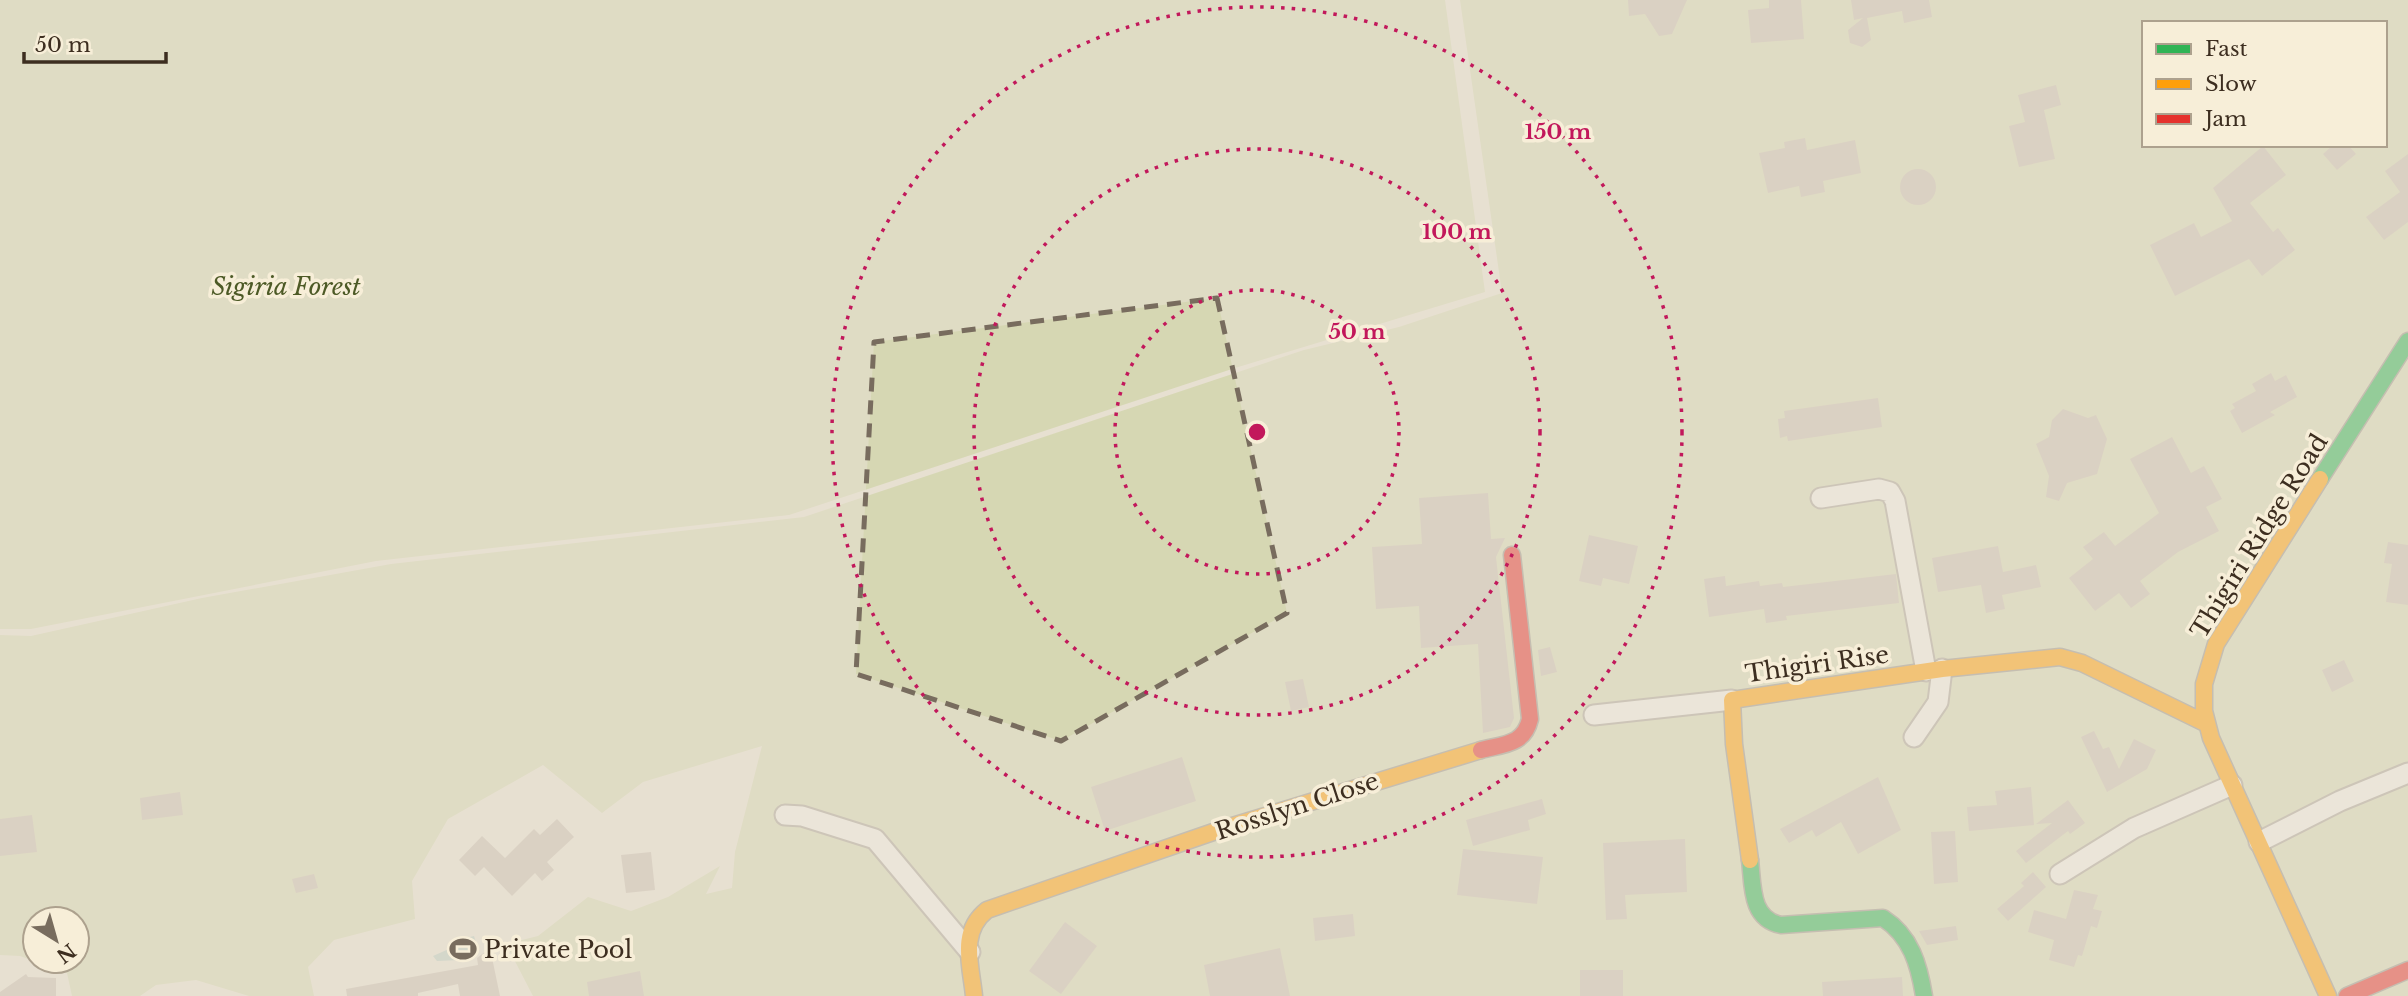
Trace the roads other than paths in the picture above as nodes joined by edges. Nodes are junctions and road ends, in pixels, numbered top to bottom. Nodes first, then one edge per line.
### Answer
1 (2408, 341) edge
2 (1821, 498) dead end
3 (1512, 555) dead end
4 (1934, 670) junction
5 (1732, 700) junction
6 (1594, 715) dead end
7 (2205, 723) junction
8 (1914, 737) dead end
9 (2408, 773) edge
10 (2232, 785) junction
11 (785, 815) dead end
12 (2259, 842) junction
13 (2060, 874) dead end
14 (970, 952) junction
15 (2408, 970) edge
16 (974, 996) edge
17 (1924, 996) edge
18 (2328, 996) edge
19 (2347, 996) edge

1 - 7 street, Thigiri Ridge Road
2 - 4 street
3 - 14 street, Rosslyn Close
4 - 5 street, Thigiri Rise
4 - 7 street, Thigiri Rise
4 - 8 street
5 - 6 street
5 - 17 street, Thigiri Rise
7 - 10 street, Thigiri Ridge Road
9 - 12 street
10 - 12 street, Thigiri Ridge Road
10 - 13 street
11 - 14 street
12 - 18 street, Thigiri Ridge Road
14 - 16 street, Rosslyn Close
15 - 19 street

